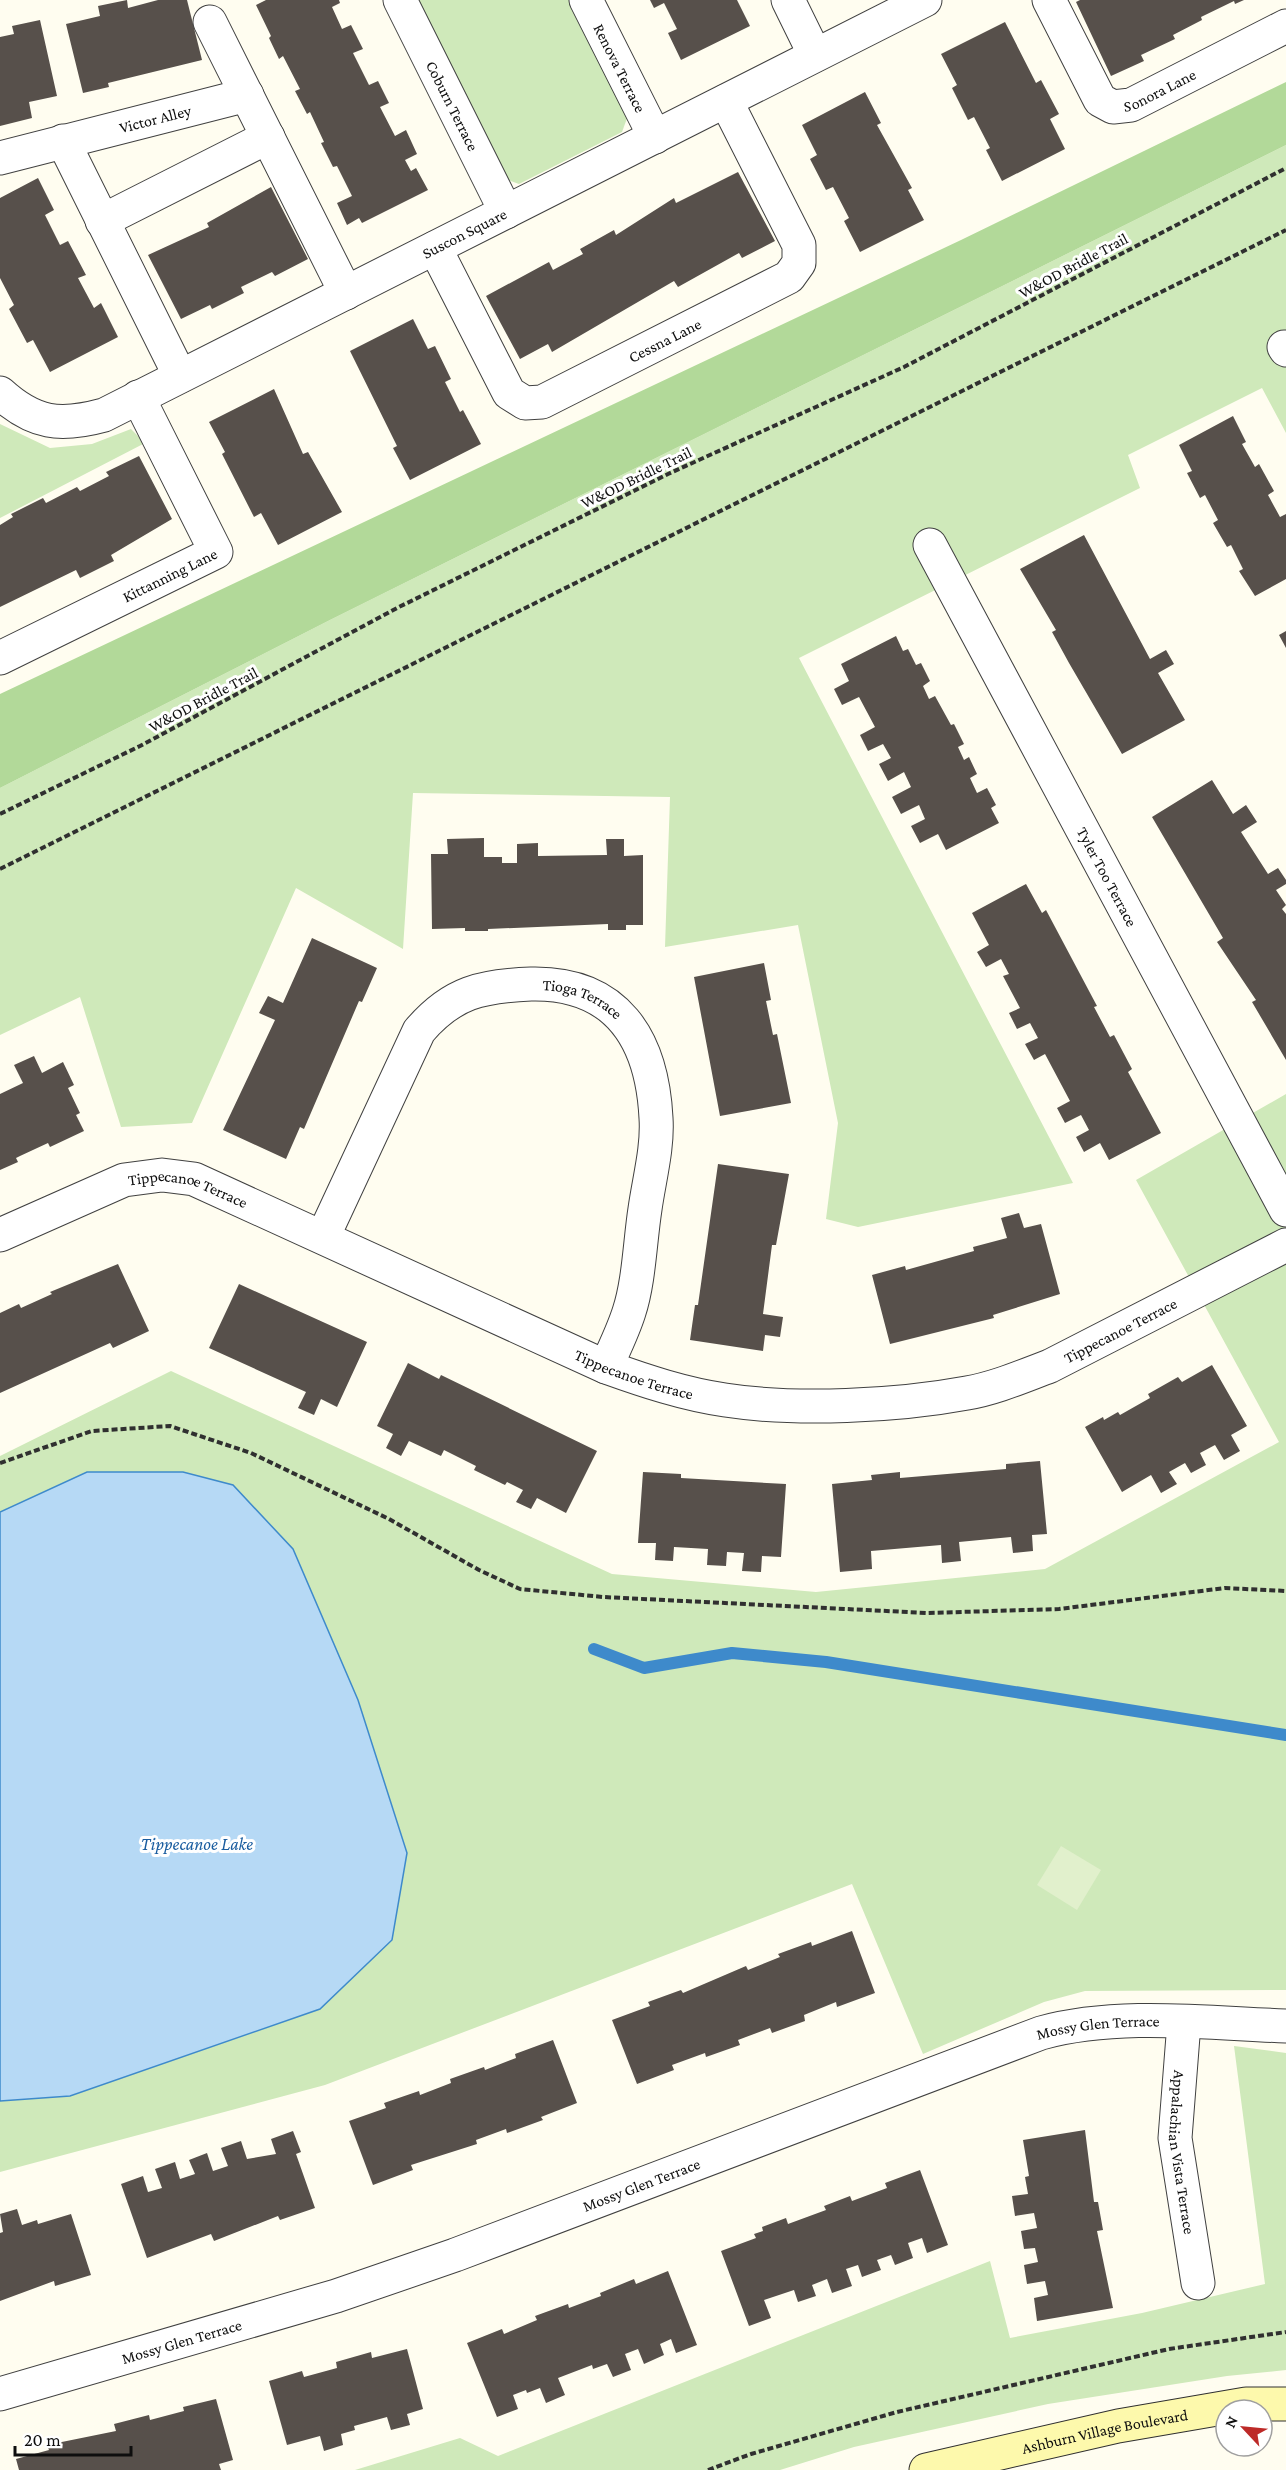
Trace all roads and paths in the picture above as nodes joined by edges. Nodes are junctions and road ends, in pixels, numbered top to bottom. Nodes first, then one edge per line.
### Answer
1 (400, 0) edge
2 (586, 0) edge
3 (788, 0) edge
4 (926, 0) edge
5 (1049, 0) edge
6 (210, 22) dead end
7 (1286, 26) edge
8 (815, 55) junction
9 (247, 95) junction
10 (726, 101) junction
11 (268, 137) junction
12 (655, 137) junction
13 (63, 141) junction
14 (0, 158) edge
15 (1286, 168) edge
16 (506, 212) junction
17 (102, 221) junction
18 (1286, 230) edge
19 (435, 248) junction
20 (346, 293) junction
21 (180, 376) junction
22 (0, 393) edge
23 (138, 397) junction
24 (930, 545) dead end
25 (0, 658) edge
26 (0, 814) edge
27 (0, 870) edge
28 (1286, 1209) edge
29 (0, 1235) edge
30 (323, 1237) junction
31 (1286, 1245) edge
32 (606, 1367) junction
33 (0, 1463) edge
34 (1286, 1591) edge
35 (1184, 2023) junction
36 (1286, 2026) edge
37 (1198, 2283) dead end
38 (1286, 2332) edge
39 (0, 2394) edge
40 (1286, 2404) edge
41 (708, 2470) edge
42 (926, 2470) edge

1 - 16 street, Coburn Terrace
2 - 12 street, Renova Terrace
3 - 8 street
4 - 8 street, Suscon Square
5 - 7 street, Sonora Lane
6 - 9 street
8 - 10 street, Suscon Square
9 - 11 street
9 - 13 street, Victor Alley
10 - 12 street, Suscon Square
10 - 19 street, Cessna Lane
11 - 17 street
11 - 20 street
12 - 16 street, Suscon Square
13 - 14 street, Victor Alley
13 - 17 street
15 - 26 path, W&OD Bridle Trail
16 - 19 street, Suscon Square
17 - 21 street
18 - 27 path
19 - 20 street, Suscon Square
20 - 21 street, Suscon Square
21 - 23 street, Suscon Square
22 - 23 street, Suscon Square
23 - 25 street, Kittanning Lane
24 - 28 street, Tyler Too Terrace
29 - 30 street, Tippecanoe Terrace
30 - 32 street, Tippecanoe Terrace
30 - 32 street, Tioga Terrace
31 - 32 street, Tippecanoe Terrace
33 - 34 path
35 - 36 street, Mossy Glen Terrace
35 - 37 street, Appalachian Vista Terrace
35 - 39 street, Mossy Glen Terrace
38 - 41 path
40 - 42 main road, Ashburn Village Boulevard

